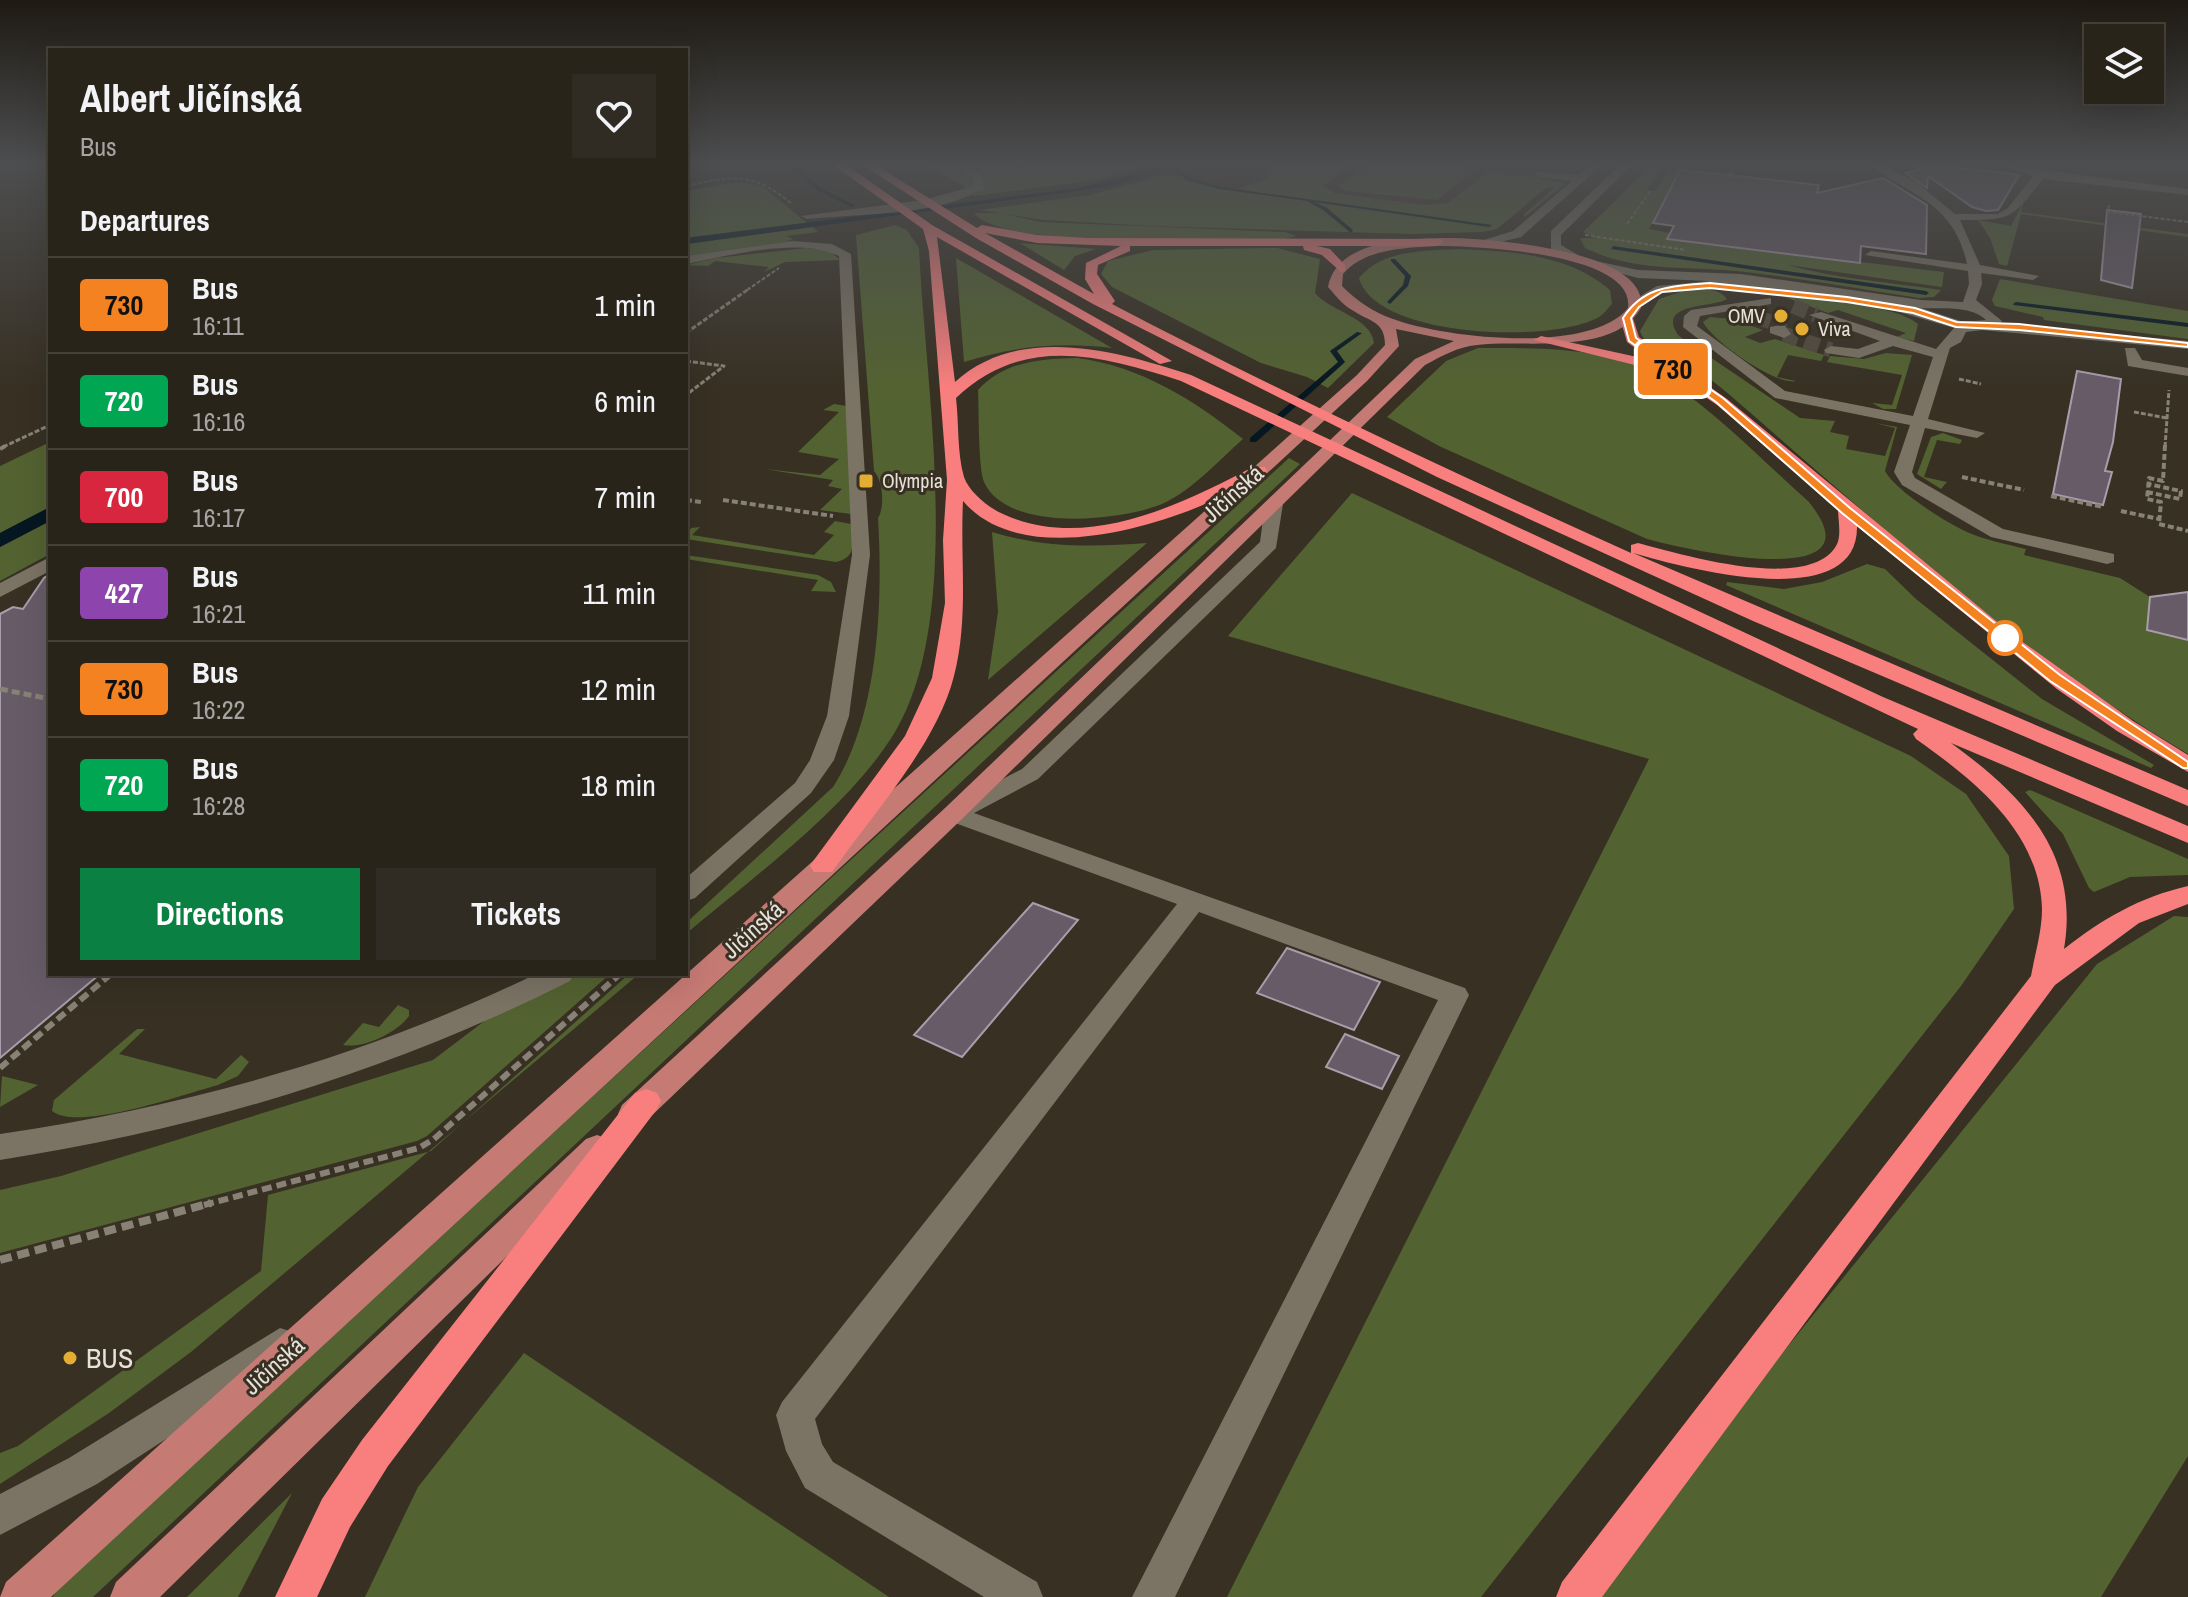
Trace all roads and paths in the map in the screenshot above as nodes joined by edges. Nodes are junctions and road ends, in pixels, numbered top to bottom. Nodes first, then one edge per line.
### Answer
1 (931, 239) edge
2 (948, 239) edge
3 (987, 239) edge
4 (1035, 239) edge
5 (1498, 239) edge
6 (1555, 239) edge
7 (1967, 239) edge
8 (1437, 242) junction
9 (1282, 243) junction
10 (1480, 243) junction
11 (1162, 244) junction
12 (1871, 255) dead end
13 (1574, 258) junction
14 (688, 260) edge
15 (785, 264) dead end
16 (1591, 264) junction
17 (1341, 268) junction
18 (1972, 268) junction
19 (2033, 276) dead end
20 (1737, 287) junction
21 (1793, 306) tunnel mouth
22 (1754, 309) junction
23 (1935, 310) junction
24 (1631, 311) junction
25 (1814, 318) tunnel mouth
26 (1980, 318) junction
27 (1132, 320) junction
28 (1384, 320) junction
29 (688, 332) edge
30 (1480, 340) junction
31 (1541, 340) junction
32 (1894, 341) junction
33 (2188, 344) edge
34 (2073, 345) dead end
35 (1831, 350) tunnel mouth
36 (1943, 350) junction
37 (2132, 357) junction
38 (2188, 357) edge
39 (688, 361) edge
40 (2188, 372) edge
41 (1680, 374) junction
42 (2169, 376) dead end
43 (1960, 380) dead end
44 (1981, 384) dead end
45 (688, 393) edge
46 (949, 396) junction
47 (1226, 396) junction
48 (2134, 412) dead end
49 (2167, 418) junction
50 (1921, 422) junction
51 (48, 426) edge
52 (1977, 433) dead end
53 (0, 449) edge
54 (1259, 471) junction
55 (1962, 477) dead end
56 (956, 480) junction
57 (2163, 484) junction
58 (2024, 490) dead end
59 (2147, 492) junction
60 (2162, 495) junction
61 (2051, 496) dead end
62 (688, 500) edge
63 (723, 500) dead end
64 (701, 502) dead end
65 (2161, 502) junction
66 (1274, 504) joint
67 (2103, 507) dead end
68 (1846, 510) junction
69 (2121, 511) dead end
70 (837, 517) dead end
71 (2160, 519) junction
72 (1548, 523) junction
73 (2188, 531) edge
74 (2107, 558) dead end
75 (48, 564) edge
76 (0, 591) edge
77 (0, 689) edge
78 (48, 699) edge
79 (1875, 702) junction
80 (2188, 765) edge
81 (2188, 799) edge
82 (953, 814) junction
83 (2188, 835) edge
84 (823, 866) junction
85 (688, 890) edge
86 (2188, 895) edge
87 (1194, 900) junction
88 (109, 976) edge
89 (556, 976) edge
90 (618, 976) edge
91 (2045, 978) junction
92 (0, 1068) edge
93 (646, 1101) junction
94 (0, 1147) edge
95 (0, 1260) edge
96 (343, 1303) junction
97 (0, 1515) edge
98 (21, 1597) edge
99 (131, 1597) edge
100 (296, 1597) edge
101 (1022, 1597) edge
102 (1153, 1597) edge
103 (1577, 1597) edge

1 - 46 highway
2 - 47 highway
3 - 27 highway
4 - 11 highway
5 - 10 street
6 - 13 street
7 - 18 street
8 - 9 highway
8 - 10 main road
8 - 17 main road
9 - 11 highway
9 - 17 highway
10 - 13 main road
11 - 27 highway
12 - 18 street
13 - 16 main road
14 - 85 street
15 - 29 path
16 - 23 street
16 - 24 main road
17 - 28 main road, Jičínská
18 - 19 street
18 - 23 street
18 - 26 street
20 - 22 street
20 - 23 street
20 - 24 street
21 - 22 street
22 - 50 street
23 - 26 street
23 - 36 street
24 - 31 main road, Jičínská
24 - 41 highway
25 - 32 street
26 - 33 street
26 - 36 street
27 - 72 highway
28 - 30 main road, Jičínská
28 - 54 main road, Jičínská
30 - 31 main road, Jičínská
30 - 66 main road, Jičínská
31 - 41 highway
32 - 35 street
32 - 36 street
34 - 37 street
36 - 50 street
37 - 38 street
37 - 40 street
39 - 45 path
41 - 68 highway
42 - 49 path
43 - 44 path
46 - 47 highway
46 - 56 highway
47 - 79 highway
48 - 49 path
49 - 57 path
50 - 52 street
50 - 74 street
51 - 53 path
54 - 56 highway
54 - 84 main road, Jičínská
55 - 58 path
56 - 84 highway
57 - 59 path
57 - 60 path
57 - 60 path
59 - 60 path
59 - 65 path
60 - 65 path
61 - 67 path
62 - 64 path
63 - 70 path
65 - 71 path
66 - 82 street
68 - 72 highway
68 - 80 highway
69 - 71 path
71 - 73 path
72 - 81 highway
75 - 76 street
77 - 78 path
79 - 83 highway
79 - 91 highway
82 - 87 street
82 - 93 main road
84 - 96 main road, Jičínská
86 - 91 highway
87 - 101 street
87 - 102 street
88 - 92 path
89 - 94 street
90 - 95 path
91 - 103 highway
93 - 99 main road
93 - 100 highway
96 - 97 street
96 - 98 main road, Jičínská

